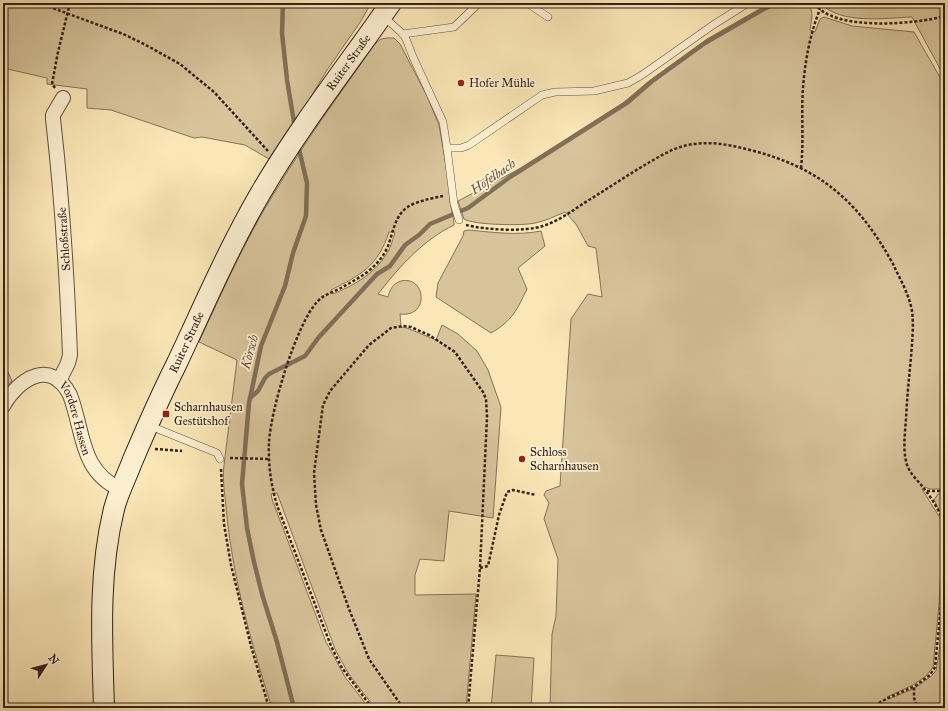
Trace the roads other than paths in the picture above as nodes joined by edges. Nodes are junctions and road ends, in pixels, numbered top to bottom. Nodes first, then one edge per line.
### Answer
1 (479, 3) edge
2 (527, 3) edge
3 (748, 3) edge
4 (386, 9) edge
5 (548, 18) dead end
6 (403, 34) junction
7 (62, 98) road end
8 (447, 148) junction
9 (462, 222) road end
10 (59, 381) junction
11 (3, 406) edge
12 (148, 425) junction
13 (220, 459) road end
14 (120, 489) junction
15 (104, 708) edge

1 - 6 lane
2 - 5 lane
3 - 8 lane
4 - 6 lane, Ruiter Straße
4 - 12 main road, Ruiter Straße
6 - 8 lane, Ruiter Straße
7 - 10 street, Schloßstraße
8 - 9 lane, Ruiter Straße
10 - 11 street, Vordere Hassen
10 - 14 street, Vordere Hassen
12 - 13 lane
12 - 14 main road, Ruiter Straße
14 - 15 main road, Ruiter Straße

